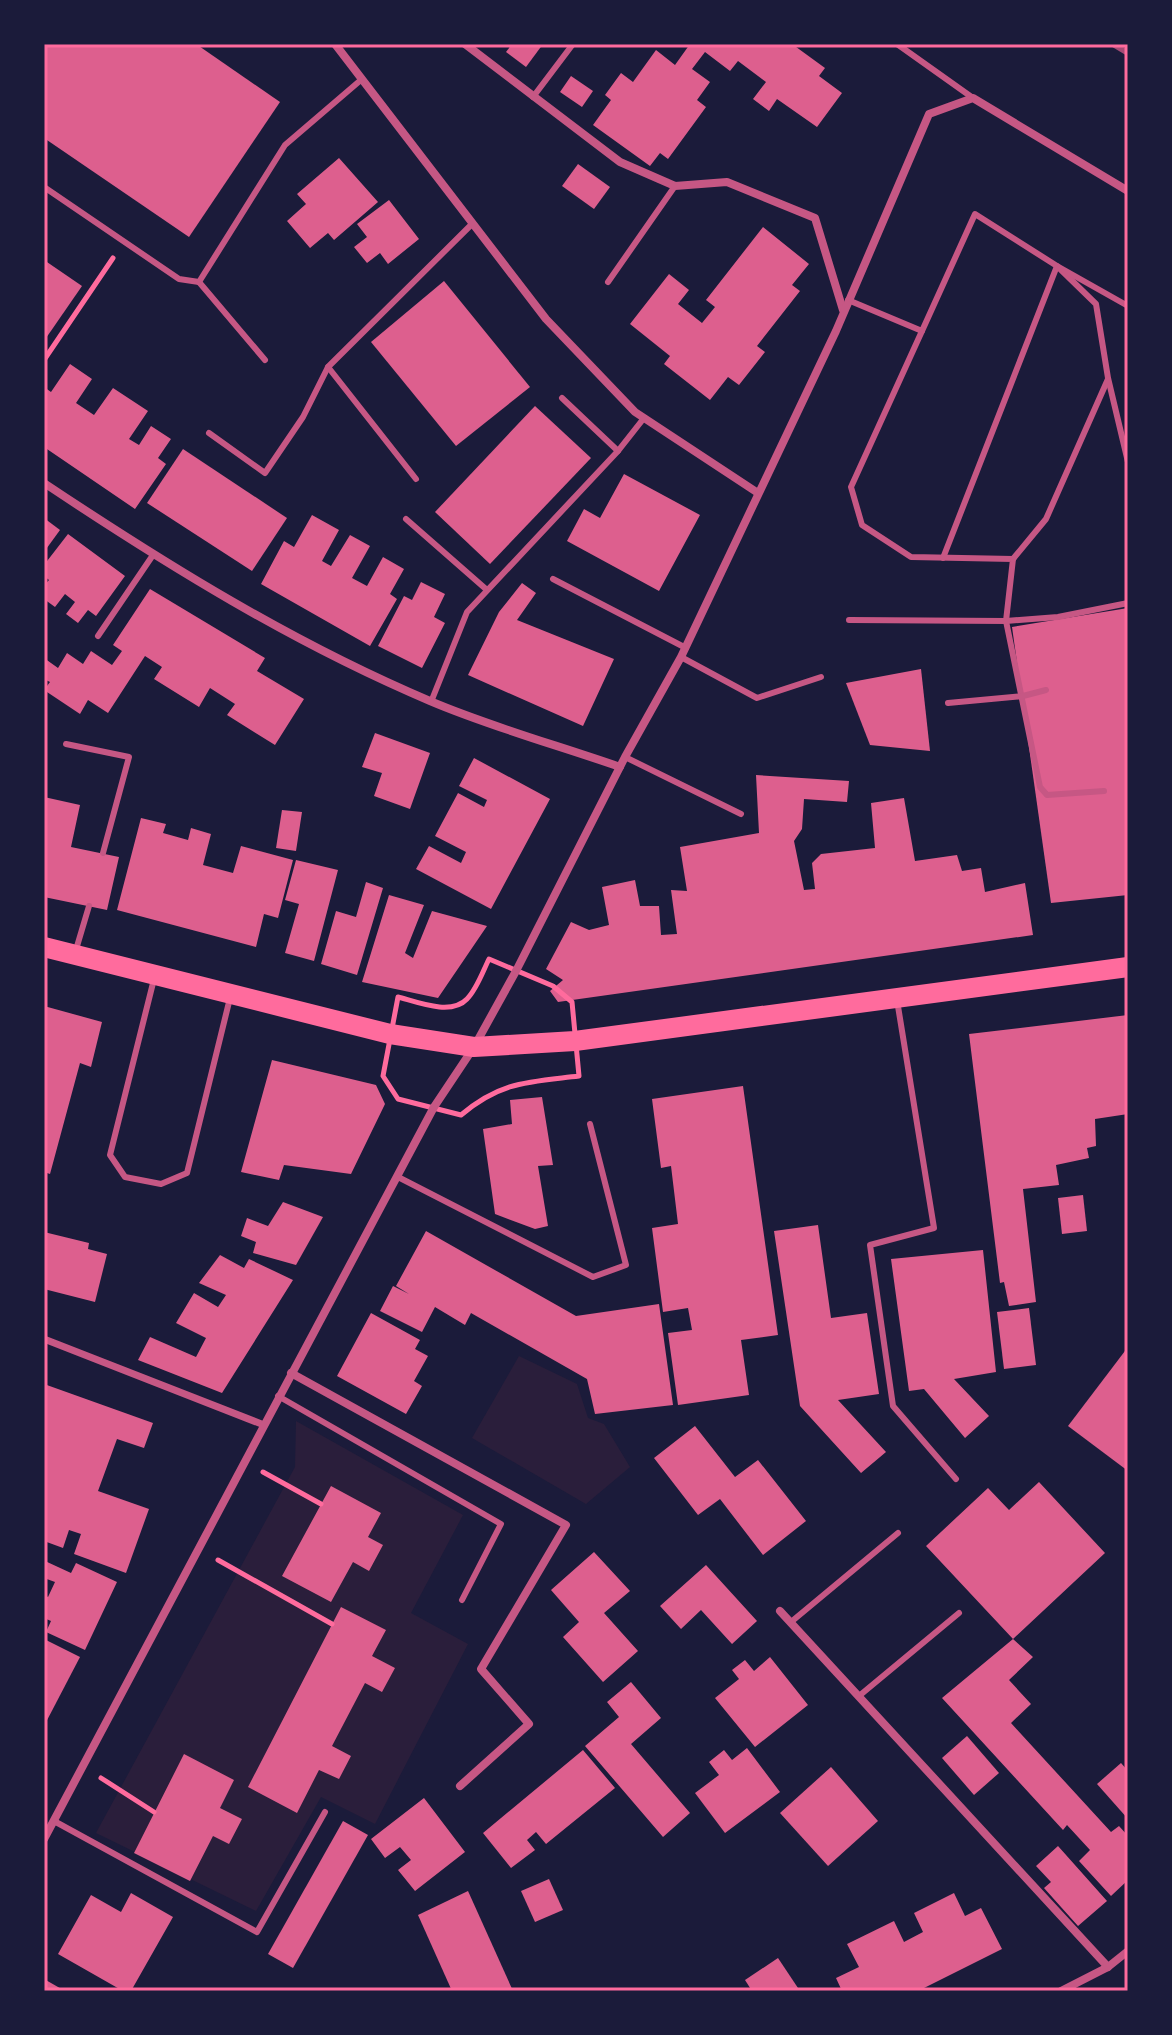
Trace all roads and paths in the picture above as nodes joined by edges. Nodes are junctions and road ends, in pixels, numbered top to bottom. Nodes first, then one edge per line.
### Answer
1 (335, 44) edge
2 (465, 44) edge
3 (573, 44) edge
4 (897, 44) edge
5 (362, 79) junction
6 (533, 97) junction
7 (973, 98) junction
8 (675, 186) junction
9 (44, 187) edge
10 (1128, 191) edge
11 (473, 223) junction
12 (124, 242) junction
13 (1057, 266) junction
14 (199, 282) junction
15 (608, 282) dead end
16 (848, 300) junction
17 (1128, 306) edge
18 (843, 310) junction
19 (922, 331) junction
20 (44, 360) edge
21 (265, 360) dead end
22 (328, 367) junction
23 (1108, 378) junction
24 (562, 398) dead end
25 (644, 418) junction
26 (209, 433) dead end
27 (618, 451) junction
28 (1128, 462) edge
29 (416, 479) dead end
30 (44, 483) edge
31 (758, 493) junction
32 (406, 519) dead end
33 (153, 555) junction
34 (943, 558) junction
35 (1013, 559) junction
36 (553, 579) dead end
37 (487, 590) junction
38 (1128, 603) edge
39 (849, 620) dead end
40 (1006, 621) junction
41 (98, 636) dead end
42 (684, 652) junction
43 (821, 677) dead end
44 (1046, 690) dead end
45 (1023, 696) junction
46 (431, 702) junction
47 (948, 703) dead end
48 (66, 744) dead end
49 (625, 757) junction
50 (620, 767) junction
51 (1104, 791) dead end
52 (741, 814) dead end
53 (103, 853) dead end
54 (89, 906) dead end
55 (44, 947) edge
56 (75, 954) junction
57 (1128, 967) edge
58 (154, 976) junction
59 (231, 995) junction
60 (896, 998) junction
61 (474, 1047) junction
62 (590, 1124) dead end
63 (398, 1177) junction
64 (44, 1339) edge
65 (291, 1373) junction
66 (278, 1396) junction
67 (264, 1425) junction
68 (245, 1462) junction
69 (956, 1479) dead end
70 (321, 1504) dead end
71 (898, 1533) dead end
72 (199, 1549) junction
73 (462, 1600) dead end
74 (780, 1611) dead end
75 (959, 1613) dead end
76 (791, 1622) junction
77 (332, 1624) dead end
78 (859, 1696) junction
79 (83, 1767) junction
80 (460, 1786) dead end
81 (154, 1812) dead end
82 (325, 1812) dead end
83 (54, 1821) junction
84 (44, 1839) edge
85 (1128, 1951) edge
86 (1108, 1967) junction
87 (1061, 1991) edge

1 - 5 street
2 - 6 street
3 - 6 lane
4 - 7 lane
5 - 11 street
5 - 14 lane
6 - 8 street
7 - 10 street
7 - 16 street
8 - 15 lane
8 - 18 street
9 - 12 lane
11 - 22 lane
11 - 25 street
12 - 14 lane
12 - 20 path
13 - 17 lane
13 - 19 lane
13 - 23 lane
13 - 34 lane
14 - 21 lane
16 - 18 street
16 - 19 lane
18 - 31 street
19 - 34 lane
22 - 26 lane
22 - 29 lane
23 - 28 lane
23 - 35 lane
24 - 27 lane
25 - 27 lane
25 - 31 street
27 - 37 lane
30 - 33 street
31 - 42 street
32 - 37 lane
33 - 41 lane
33 - 46 street
34 - 35 lane
35 - 40 lane
36 - 42 lane
37 - 46 lane
38 - 40 lane
39 - 40 lane
40 - 45 lane
42 - 43 lane
42 - 49 street
44 - 45 lane
45 - 47 lane
45 - 51 lane
46 - 50 street
48 - 53 lane
49 - 50 street
49 - 52 lane
50 - 61 street
54 - 56 lane
55 - 56 main road
56 - 58 main road
57 - 60 main road
58 - 59 main road
58 - 59 lane
59 - 61 main road
60 - 61 main road
60 - 69 lane
61 - 63 street
62 - 63 lane
63 - 65 street
64 - 67 street
65 - 66 street
65 - 80 street
66 - 67 street
66 - 73 lane
67 - 68 street
68 - 70 path
68 - 72 street
71 - 76 lane
72 - 77 path
72 - 79 street
74 - 76 street
75 - 78 lane
76 - 78 street
78 - 86 street
79 - 81 path
79 - 83 street
82 - 83 lane
83 - 84 street
85 - 86 street
86 - 87 street

